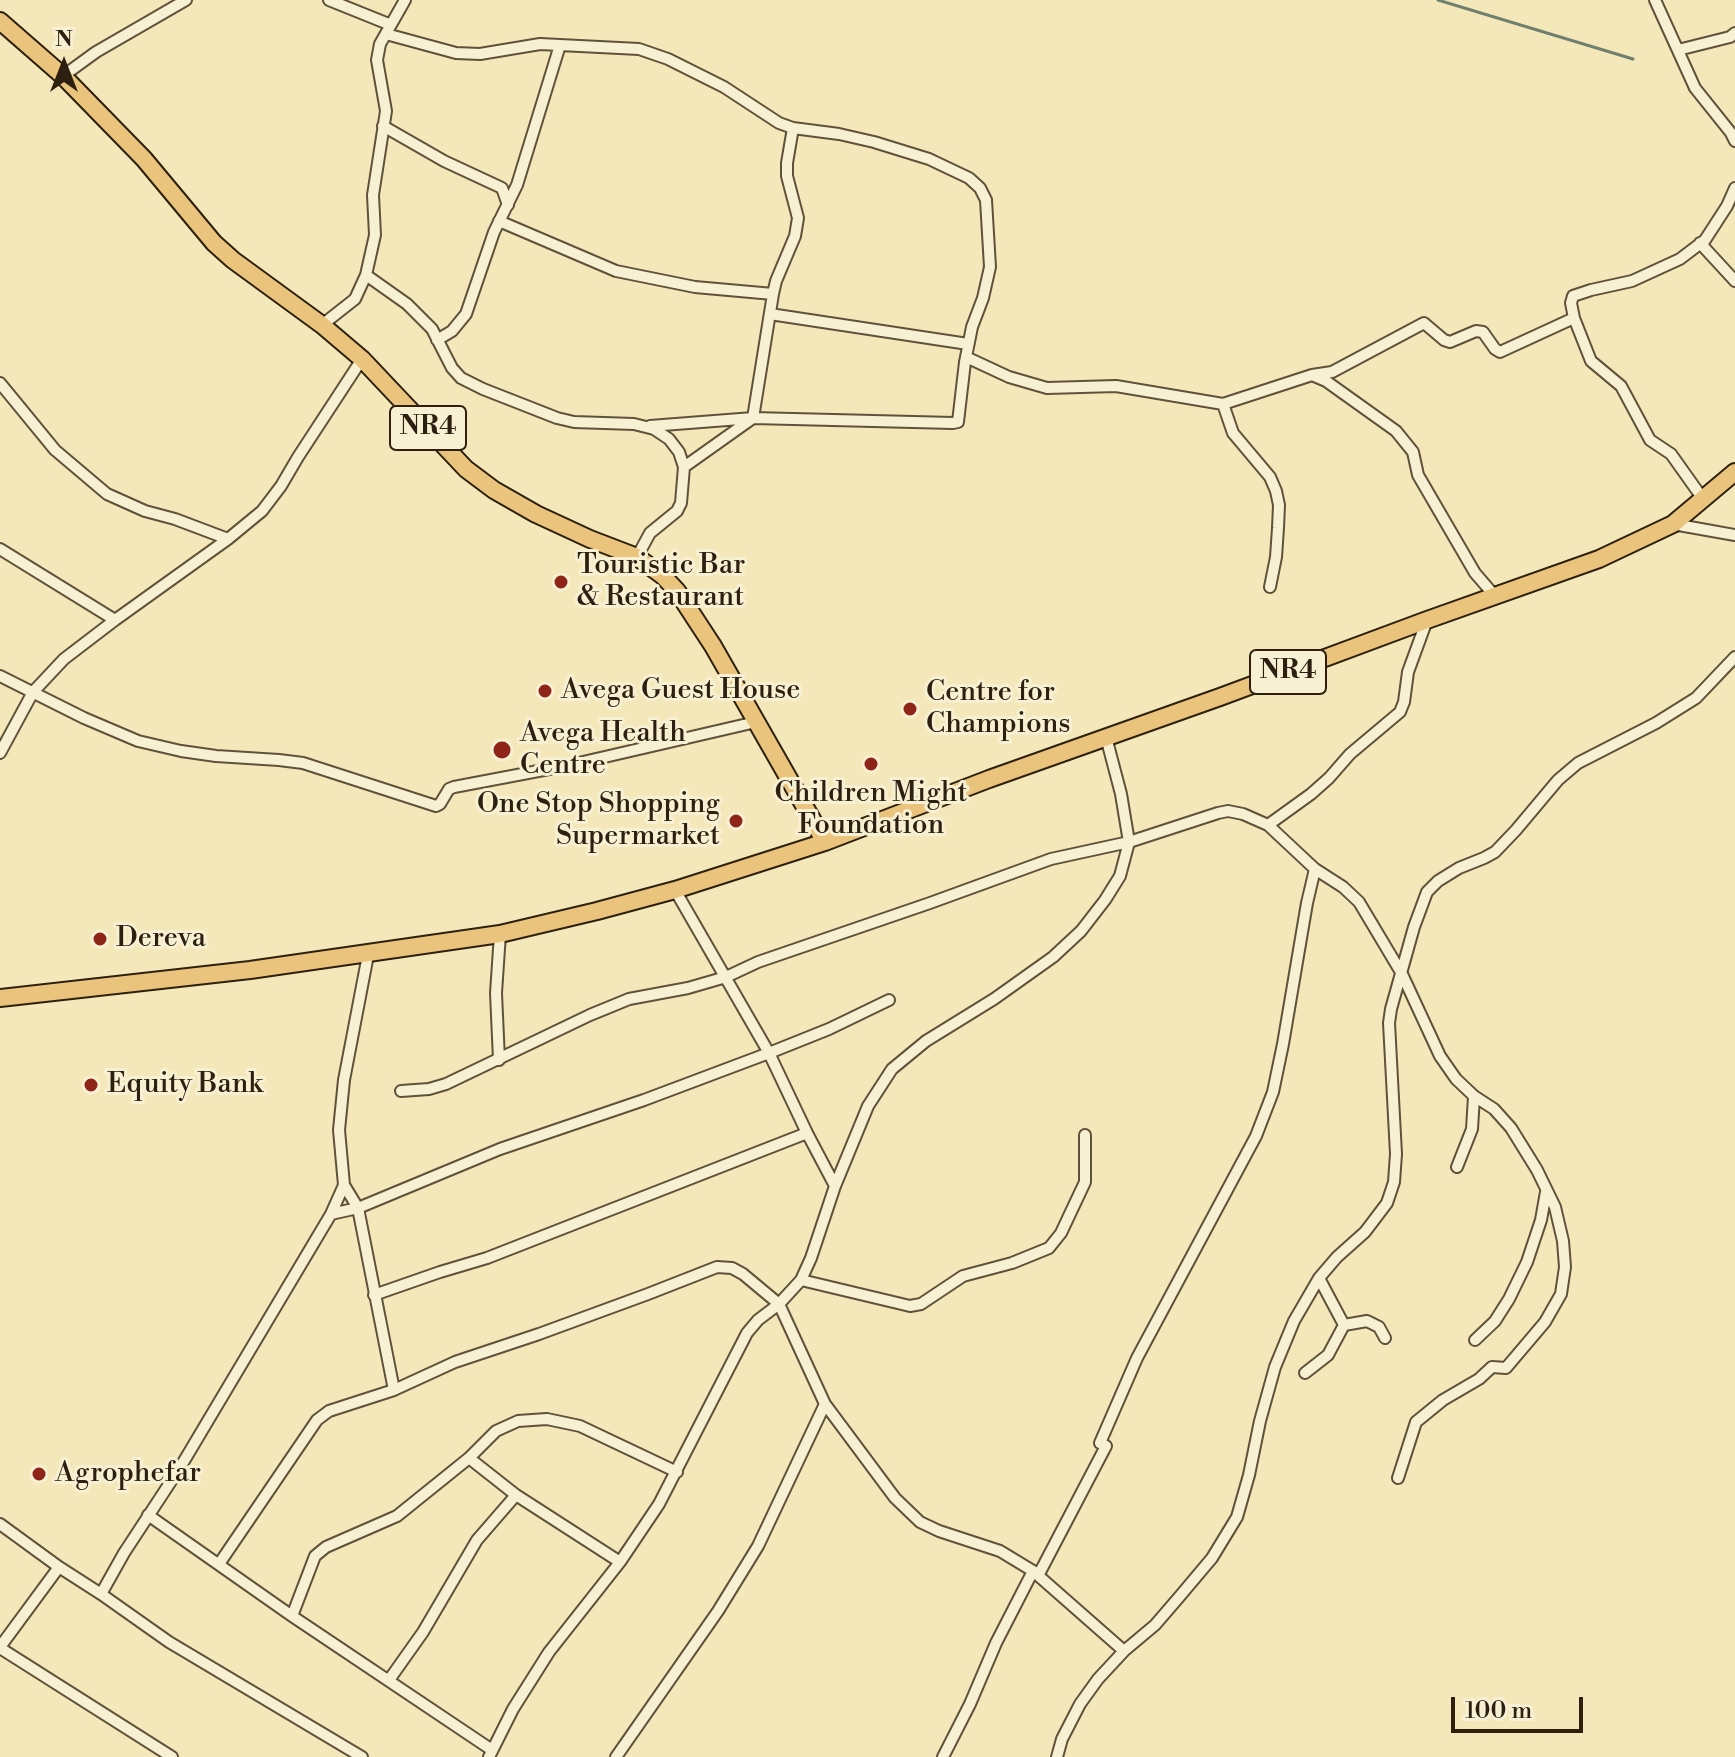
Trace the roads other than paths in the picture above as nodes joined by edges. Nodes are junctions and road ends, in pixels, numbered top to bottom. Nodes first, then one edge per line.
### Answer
1 (186, 0) edge
2 (329, 0) edge
3 (405, 0) edge
4 (1655, 0) edge
5 (0, 21) edge
6 (388, 29) junction
7 (1735, 33) edge
8 (560, 45) junction
9 (1678, 50) junction
10 (63, 76) junction
11 (383, 126) junction
12 (793, 128) junction
13 (1735, 141) edge
14 (1735, 188) edge
15 (508, 205) junction
16 (499, 221) junction
17 (1700, 243) junction
18 (366, 275) junction
19 (1735, 281) edge
20 (773, 294) junction
21 (770, 314) junction
22 (1574, 318) junction
23 (322, 325) junction
24 (437, 340) junction
25 (968, 344) junction
26 (966, 357) junction
27 (362, 359) junction
28 (1312, 375) junction
29 (0, 383) edge
30 (1223, 404) junction
31 (753, 418) junction
32 (643, 426) junction
33 (684, 467) junction
34 (1735, 472) edge
35 (1703, 499) junction
36 (1673, 524) junction
37 (1735, 535) edge
38 (228, 539) junction
39 (0, 549) edge
40 (637, 557) junction
41 (1270, 587) dead end
42 (1494, 595) junction
43 (115, 620) junction
44 (1427, 620) junction
45 (1735, 657) edge
46 (0, 676) edge
47 (33, 692) junction
48 (756, 722) junction
49 (1106, 737) junction
50 (0, 753) edge
51 (1268, 825) junction
52 (825, 842) junction
53 (1129, 842) junction
54 (1315, 869) junction
55 (675, 890) junction
56 (500, 934) junction
57 (368, 955) junction
58 (1402, 974) junction
59 (726, 977) junction
60 (0, 998) edge
61 (889, 1000) dead end
62 (1394, 1002) junction
63 (1416, 1008) junction
64 (769, 1053) junction
65 (499, 1060) junction
66 (401, 1091) dead end
67 (1474, 1096) junction
68 (807, 1133) junction
69 (1085, 1135) dead end
70 (1457, 1167) dead end
71 (344, 1185) junction
72 (835, 1186) junction
73 (1546, 1190) junction
74 (358, 1208) junction
75 (331, 1214) junction
76 (1319, 1278) junction
77 (801, 1280) junction
78 (374, 1295) junction
79 (779, 1304) junction
80 (1344, 1325) junction
81 (1385, 1338) dead end
82 (1475, 1340) dead end
83 (1305, 1373) dead end
84 (394, 1390) junction
85 (825, 1404) junction
86 (469, 1458) junction
87 (677, 1472) junction
88 (1398, 1478) dead end
89 (516, 1495) junction
90 (148, 1515) junction
91 (0, 1524) edge
92 (620, 1562) junction
93 (219, 1564) junction
94 (59, 1567) junction
95 (1033, 1571) junction
96 (101, 1594) junction
97 (292, 1616) junction
98 (0, 1647) edge
99 (1124, 1651) junction
100 (389, 1680) junction
101 (491, 1753) edge
102 (172, 1757) edge
103 (362, 1757) edge
104 (616, 1757) edge
105 (943, 1757) edge
106 (1057, 1757) edge

1 - 10 street
2 - 6 street
3 - 6 street
4 - 9 street
5 - 10 highway, NR4
6 - 8 street
6 - 11 street
7 - 9 street
8 - 12 street
8 - 15 street
9 - 13 street
10 - 23 highway, NR4
11 - 15 street
11 - 18 street
12 - 20 street
12 - 25 street
14 - 17 street
15 - 16 street
16 - 20 street
16 - 24 street
17 - 19 street
17 - 22 street
18 - 23 street
18 - 24 street
20 - 21 street
21 - 25 street
21 - 31 street
22 - 28 street
22 - 35 street
23 - 27 highway, NR4
24 - 32 street
25 - 26 street
26 - 30 street
26 - 31 street
27 - 38 street
27 - 40 highway, NR4
28 - 30 street
28 - 42 street
29 - 38 street
30 - 41 street
31 - 32 street
31 - 33 street
32 - 33 street
33 - 40 street
34 - 35 highway, NR4
35 - 36 highway, NR4
36 - 37 street
36 - 42 highway, NR4
38 - 43 street
39 - 43 street
40 - 48 highway, NR4
42 - 44 highway, NR4
43 - 47 street
44 - 49 highway, NR4
44 - 51 street
45 - 58 street
46 - 47 street
47 - 48 street
47 - 50 street
48 - 52 highway, NR4
49 - 52 highway, NR4
49 - 53 street
51 - 53 street
51 - 54 street
52 - 55 highway, NR4
53 - 59 street
53 - 72 street
54 - 58 street
54 - 95 street
55 - 56 highway, NR4
55 - 59 street
56 - 57 highway, NR4
56 - 65 street
57 - 60 highway, NR4
57 - 71 street
58 - 62 street
58 - 63 street
59 - 64 street
59 - 65 street
61 - 64 street
62 - 63 street
62 - 76 street
63 - 67 street
64 - 68 street
64 - 74 street
65 - 66 street
67 - 70 street
67 - 73 street
68 - 72 street
68 - 78 street
69 - 77 street
71 - 74 street
71 - 75 street
72 - 77 street
73 - 82 street
73 - 88 street
74 - 75 street
74 - 78 street
75 - 90 street
76 - 80 street
76 - 99 street
77 - 79 street
78 - 84 street
79 - 84 street
79 - 85 street
79 - 87 street
80 - 81 street
80 - 83 street
84 - 93 street
85 - 95 street
85 - 104 street
86 - 87 street
86 - 89 street
86 - 97 street
87 - 92 street
89 - 92 street
89 - 100 street
90 - 93 street
90 - 96 street
91 - 94 street
92 - 101 street
93 - 97 street
94 - 96 street
94 - 98 street
95 - 99 street
95 - 105 street
96 - 103 street
97 - 100 street
98 - 102 street
99 - 106 street
100 - 101 street

